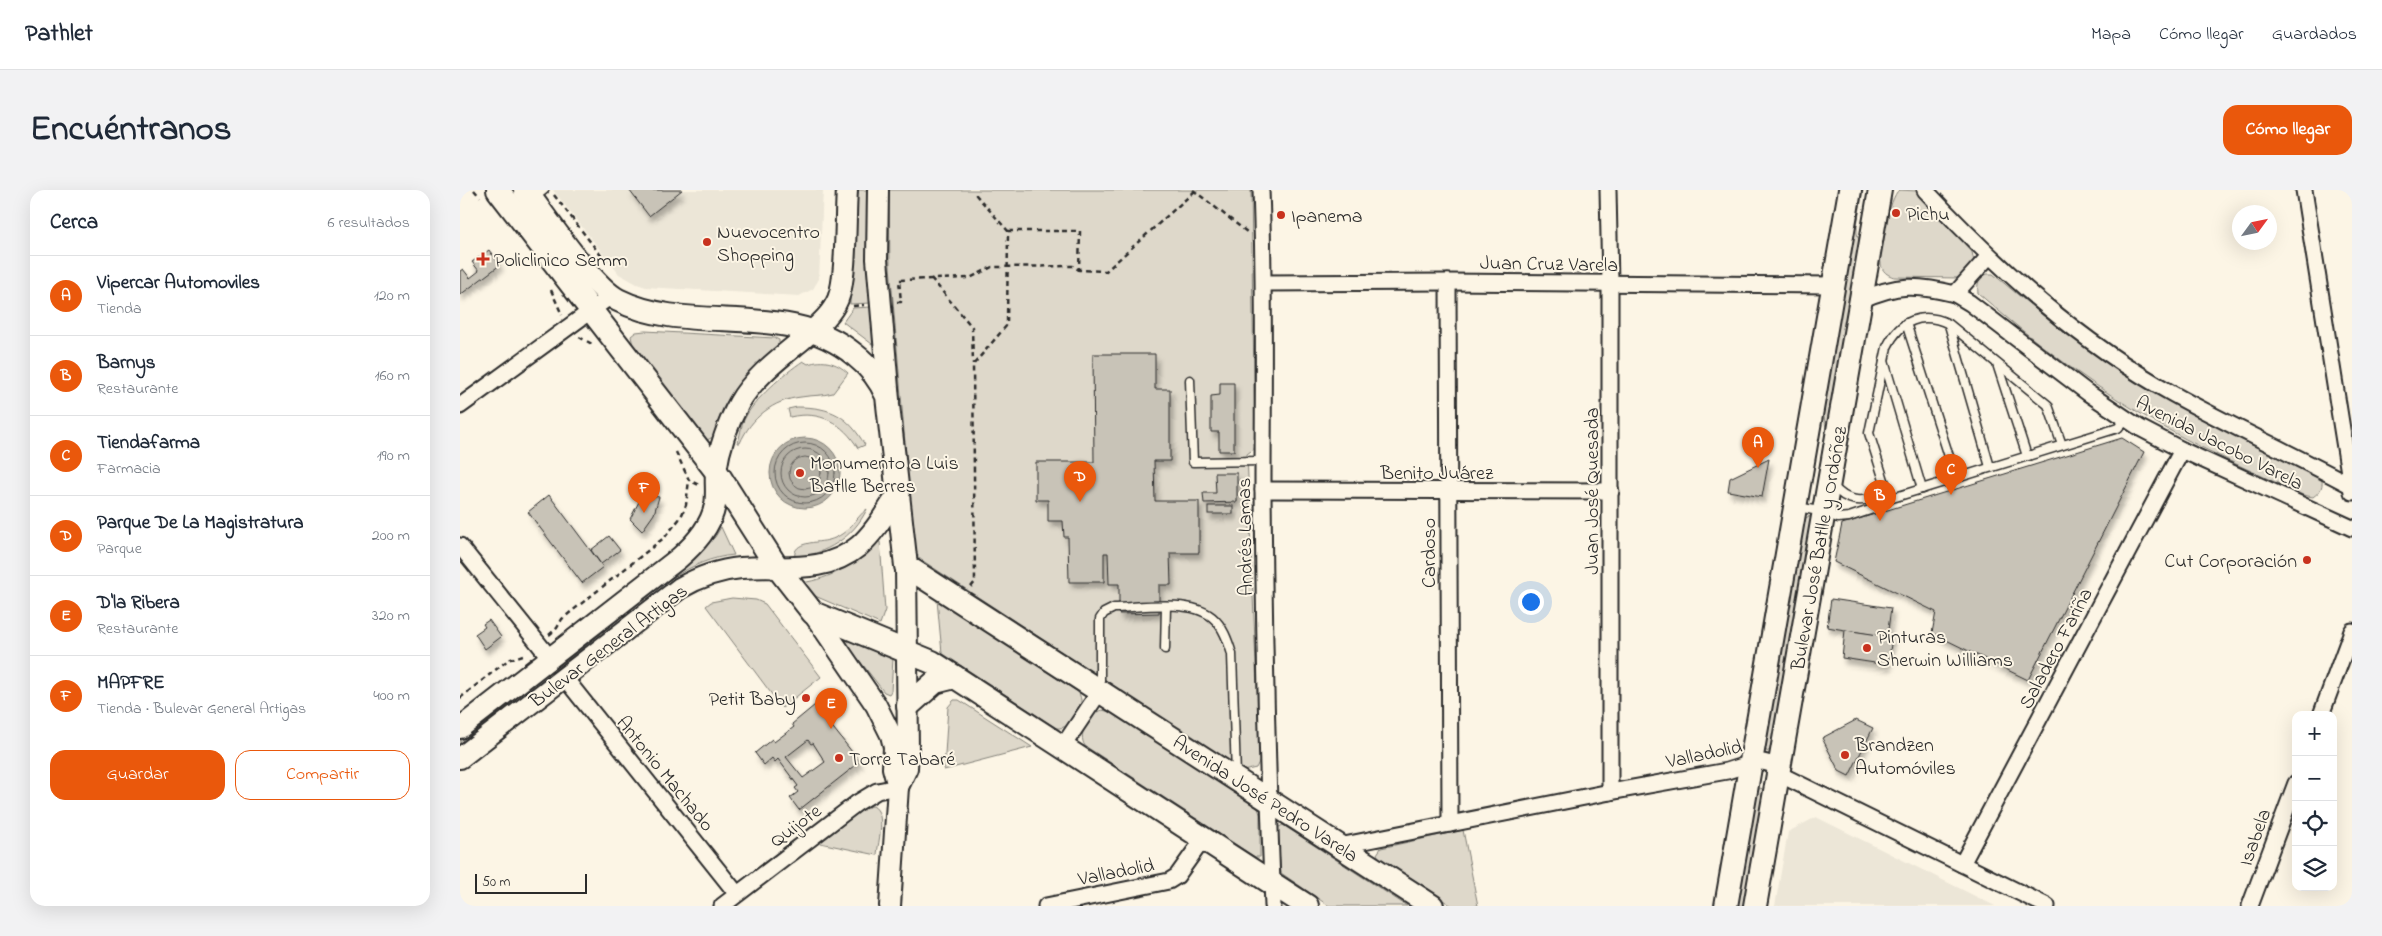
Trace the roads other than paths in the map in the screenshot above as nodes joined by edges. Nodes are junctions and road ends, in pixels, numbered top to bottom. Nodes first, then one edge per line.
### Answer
1 (847, 190) edge
2 (878, 190) edge
3 (1261, 190) edge
4 (1608, 190) edge
5 (1850, 190) edge
6 (1880, 190) edge
7 (1926, 190) edge
8 (2304, 190) edge
9 (535, 192) edge
10 (489, 194) edge
11 (1989, 256) junction
12 (1448, 282) junction
13 (1264, 283) junction
14 (1610, 284) junction
15 (1834, 285) junction
16 (1955, 294) junction
17 (611, 296) junction
18 (1861, 300) junction
19 (592, 310) junction
20 (1906, 323) junction
21 (1949, 324) junction
22 (812, 331) junction
23 (1883, 359) junction
24 (1998, 364) junction
25 (1190, 380) dead end
26 (460, 406) edge
27 (890, 406) junction
28 (2126, 418) junction
29 (2062, 446) junction
30 (2182, 450) junction
31 (2028, 456) junction
32 (1264, 460) junction
33 (1990, 467) junction
34 (716, 471) junction
35 (1956, 478) junction
36 (1830, 482) junction
37 (1922, 489) junction
38 (2352, 489) edge
39 (1263, 490) junction
40 (1448, 492) junction
41 (1611, 492) junction
42 (898, 494) junction
43 (1888, 500) junction
44 (1794, 507) junction
45 (1824, 512) junction
46 (2352, 528) edge
47 (460, 546) edge
48 (906, 566) junction
49 (777, 567) junction
50 (1166, 606) junction
51 (813, 613) junction
52 (2352, 631) edge
53 (1165, 649) dead end
54 (544, 651) junction
55 (907, 651) junction
56 (564, 677) junction
57 (955, 677) junction
58 (1100, 691) junction
59 (908, 706) junction
60 (2322, 711) edge
61 (460, 728) edge
62 (1063, 746) junction
63 (460, 758) edge
64 (1752, 763) junction
65 (1779, 774) junction
66 (1236, 780) junction
67 (898, 787) junction
68 (1610, 792) junction
69 (2292, 794) edge
70 (1269, 800) junction
71 (1450, 824) junction
72 (1204, 838) junction
73 (1339, 846) junction
74 (1962, 864) junction
75 (1272, 883) junction
76 (737, 894) junction
77 (722, 906) edge
78 (890, 906) edge
79 (1046, 906) edge
80 (1273, 906) edge
81 (1307, 906) edge
82 (1432, 906) edge
83 (1726, 906) edge
84 (1755, 906) edge
85 (2047, 906) edge
86 (2250, 906) edge

1 - 22 main road, Bulevar General Artigas
2 - 27 main road
3 - 13 street, Andrés Lamas
4 - 14 street, Juan José Quesada
5 - 15 main road, Bulevar José Batlle y Ordóñez
6 - 18 main road, Bulevar José Batlle y Ordóñez
7 - 11 street, Avenida Jacobo Varela
8 - 38 street
9 - 17 main road
10 - 19 main road
11 - 16 street
11 - 38 street, Avenida Jacobo Varela
12 - 13 street, Juan Cruz Varela
12 - 14 street, Juan Cruz Varela
12 - 40 street, Cardoso
13 - 32 street, Andrés Lamas
14 - 15 street, Juan Cruz Varela
14 - 41 street, Juan José Quesada
15 - 44 main road, Bulevar José Batlle y Ordóñez
16 - 18 street, Avenida Jacobo Varela
16 - 28 street, Avenida Jacobo Varela
17 - 19 street
17 - 22 main road
18 - 36 main road, Bulevar José Batlle y Ordóñez
19 - 26 street
19 - 34 main road
20 - 21 lane
20 - 23 lane
20 - 35 lane
21 - 24 lane
21 - 33 lane
22 - 27 main road
22 - 34 main road, Bulevar General Artigas
23 - 37 lane
23 - 43 lane
24 - 29 lane
24 - 31 lane
25 - 32 lane
27 - 42 main road
28 - 29 lane
28 - 30 street, Avenida Jacobo Varela
29 - 31 lane
30 - 46 street, Avenida Jacobo Varela
30 - 74 street, Saladero Fariña
31 - 33 lane
32 - 39 street, Andrés Lamas
33 - 35 lane
34 - 49 main road
34 - 54 main road, Bulevar General Artigas
35 - 37 lane
36 - 43 lane
36 - 45 main road, Bulevar José Batlle y Ordóñez
37 - 43 lane
39 - 40 street, Benito Juárez
39 - 70 street, Andrés Lamas
40 - 41 street, Benito Juárez
40 - 71 street, Cardoso
41 - 68 street, Juan José Quesada
42 - 48 main road
42 - 49 main road, Bulevar General Artigas
43 - 45 lane
44 - 45 lane
44 - 64 main road, Bulevar José Batlle y Ordóñez
45 - 65 main road, Bulevar José Batlle y Ordóñez
47 - 54 street
48 - 55 main road
48 - 58 main road, Avenida José Pedro Varela
49 - 51 main road
49 - 56 main road, Bulevar General Artigas
50 - 53 lane
50 - 58 lane
50 - 66 lane
51 - 55 main road
51 - 67 main road
52 - 60 street
54 - 61 main road, Bulevar General Artigas
55 - 57 main road
55 - 59 main road
56 - 63 main road, Bulevar General Artigas
56 - 76 street, Antonio Machado
57 - 59 main road
57 - 62 main road
58 - 62 street
58 - 66 main road, Avenida José Pedro Varela
59 - 67 main road
62 - 72 main road
64 - 65 street, Valladolid
64 - 68 street, Valladolid
64 - 83 main road, Bulevar José Batlle y Ordóñez
65 - 74 street, Valladolid
65 - 84 main road, Bulevar José Batlle y Ordóñez
66 - 70 main road, Avenida José Pedro Varela
67 - 76 street, Quijote
67 - 78 main road
68 - 71 street, Valladolid
69 - 86 street, Isabela
70 - 73 main road, Avenida José Pedro Varela
70 - 75 street, Andrés Lamas
71 - 73 street, Valladolid
72 - 75 main road
72 - 79 street, Valladolid
73 - 82 main road, Avenida José Pedro Varela
74 - 85 street, Valladolid
75 - 80 street, Andrés Lamas
75 - 81 main road
76 - 77 street, Quijote

